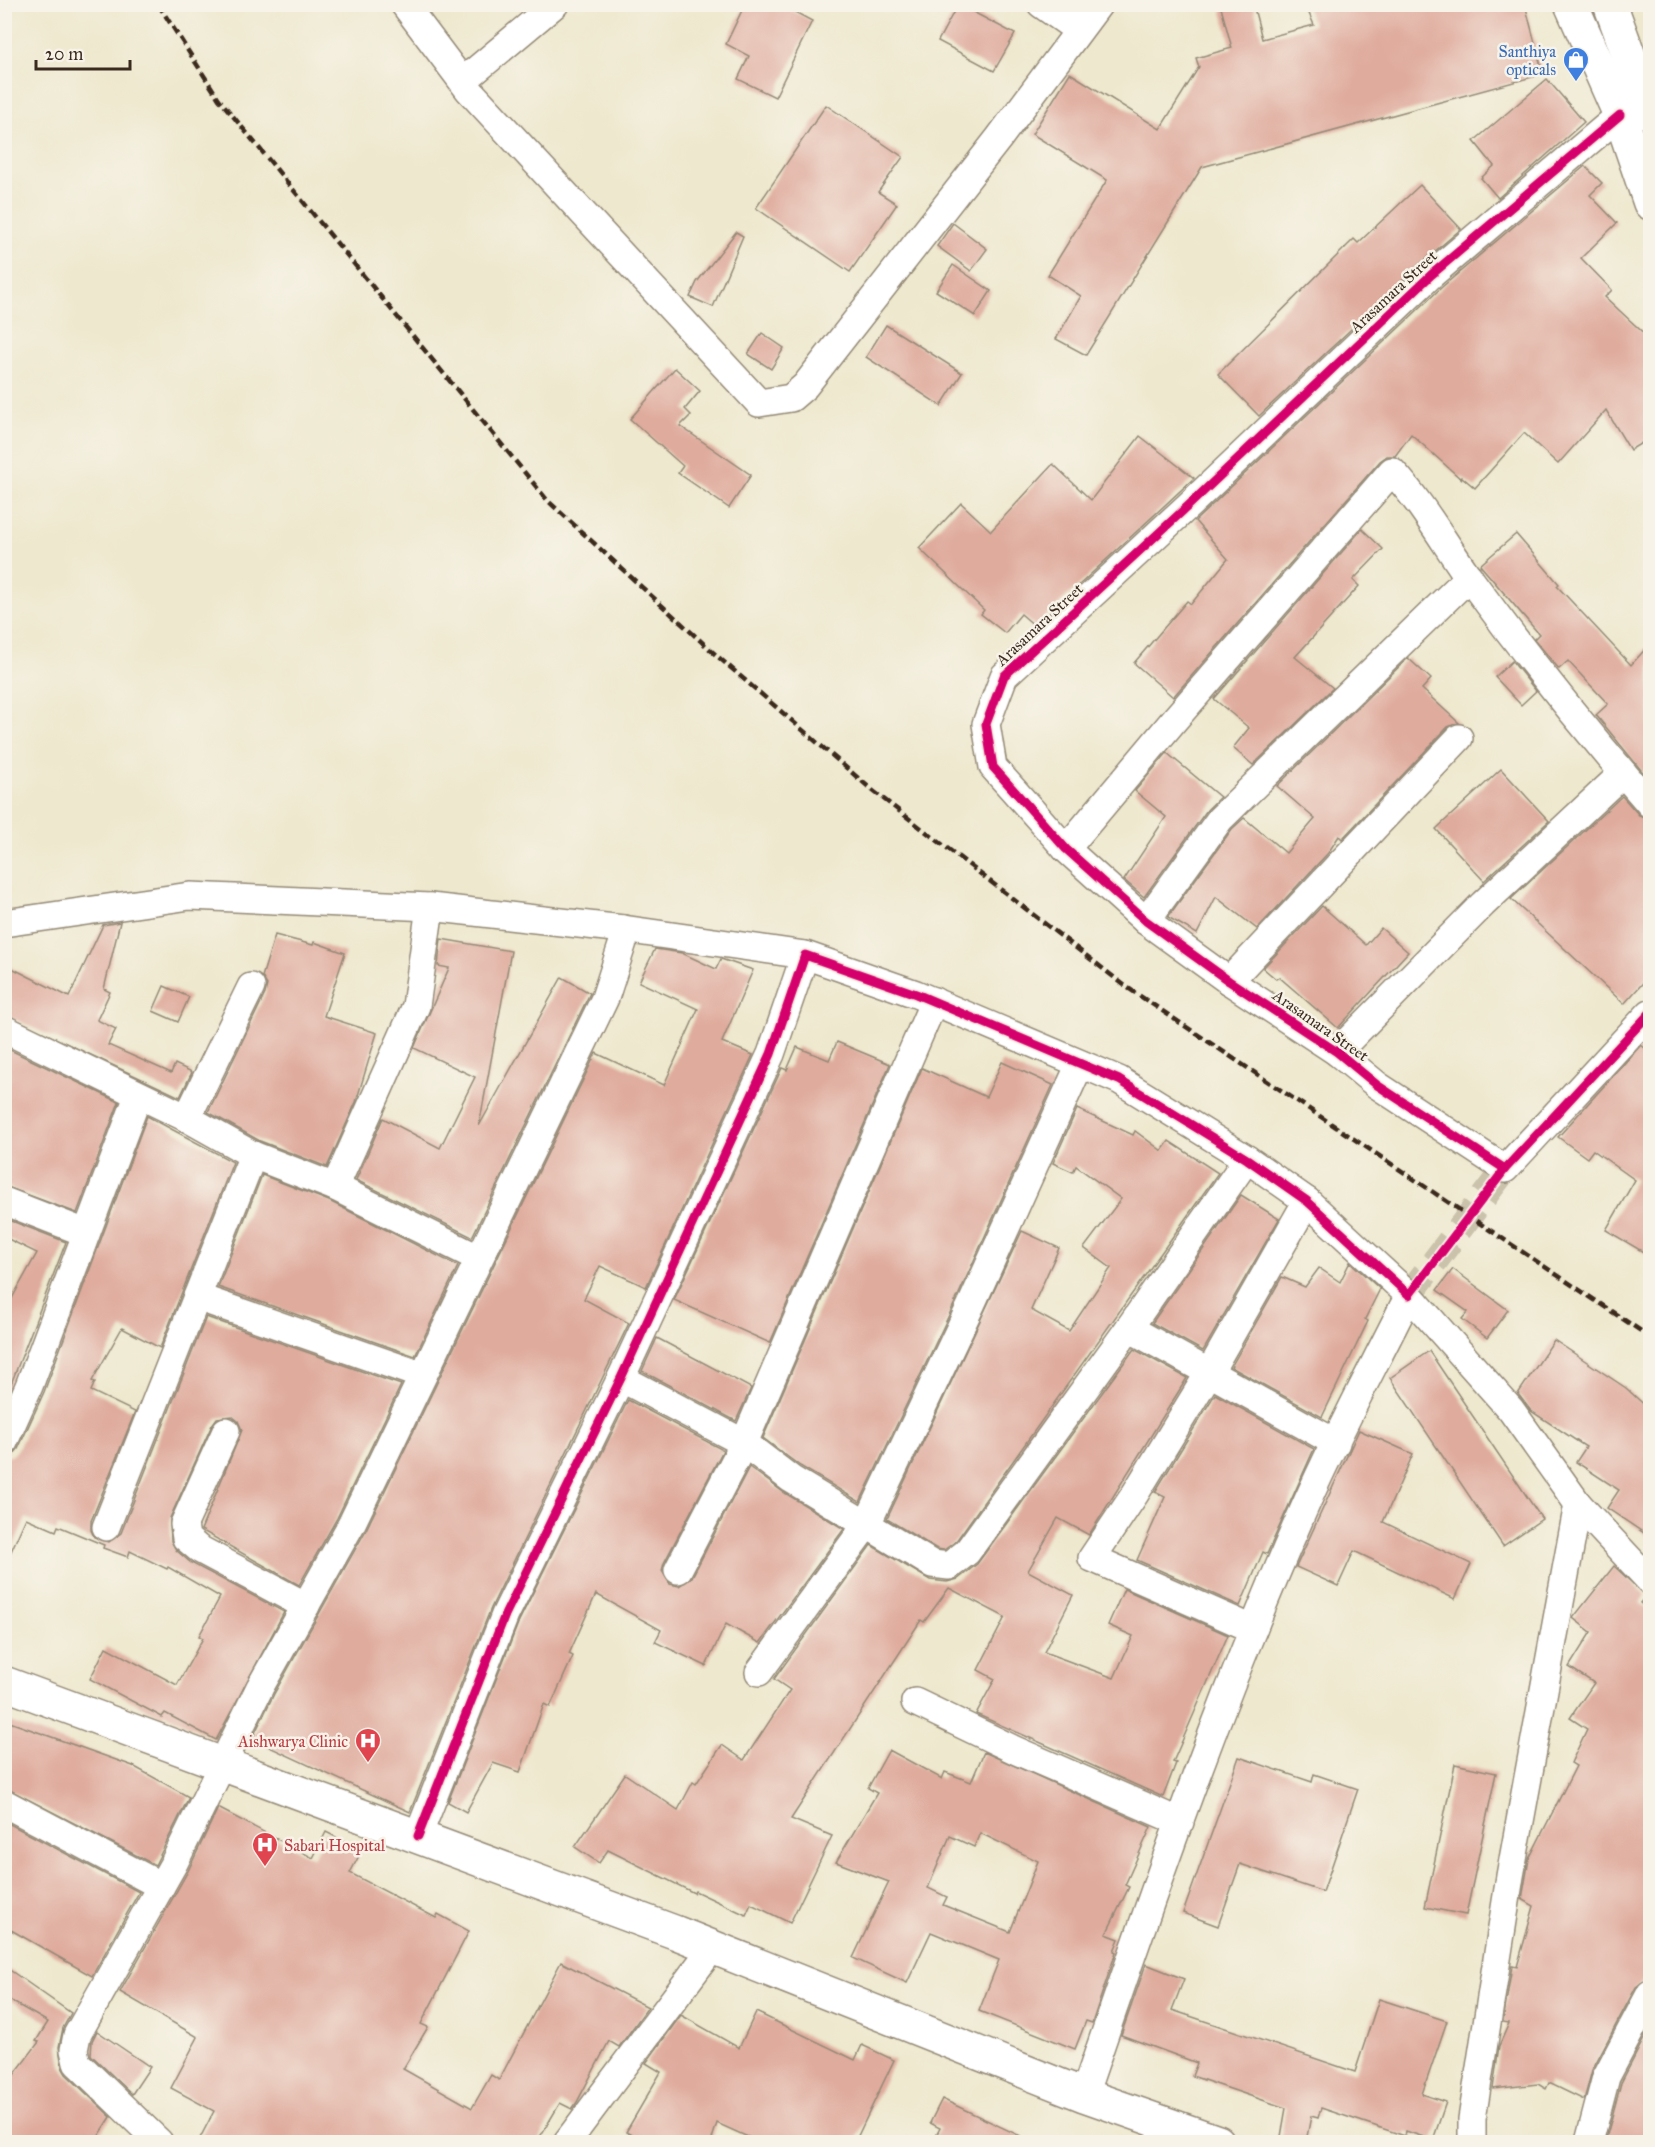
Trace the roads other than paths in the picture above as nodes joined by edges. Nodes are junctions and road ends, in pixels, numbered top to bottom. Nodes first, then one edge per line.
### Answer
1 (404, 4) edge
2 (555, 4) edge
3 (1041, 4) edge
4 (1099, 4) edge
5 (1571, 4) edge
6 (1610, 4) edge
7 (1078, 30) junction
8 (463, 81) junction
9 (1635, 114) edge
10 (1650, 203) edge
11 (1469, 577) junction
12 (1459, 738) dead end
13 (1623, 773) junction
14 (1650, 804) edge
15 (1066, 849) junction
16 (430, 907) junction
17 (1146, 921) junction
18 (4, 923) edge
19 (623, 929) junction
20 (805, 955) junction
21 (1229, 981) junction
22 (251, 987) dead end
23 (934, 1002) junction
24 (1650, 1013) edge
25 (4, 1029) edge
26 (1336, 1052) junction
27 (1080, 1064) junction
28 (138, 1096) junction
29 (187, 1118) junction
30 (253, 1155) junction
31 (1247, 1159) junction
32 (335, 1187) junction
33 (4, 1201) edge
34 (1307, 1201) junction
35 (86, 1233) junction
36 (478, 1258) junction
37 (1409, 1295) junction
38 (197, 1298) junction
39 (1129, 1328) junction
40 (1209, 1373) junction
41 (421, 1375) junction
42 (621, 1378) junction
43 (226, 1431) dead end
44 (4, 1442) edge
45 (744, 1443) junction
46 (1336, 1443) junction
47 (1578, 1504) junction
48 (867, 1524) junction
49 (106, 1527) dead end
50 (678, 1570) dead end
51 (1650, 1581) edge
52 (306, 1606) junction
53 (1253, 1629) junction
54 (759, 1672) dead end
55 (4, 1683) edge
56 (915, 1702) dead end
57 (224, 1764) junction
58 (4, 1803) edge
59 (1180, 1822) junction
60 (418, 1836) junction
61 (161, 1886) junction
62 (713, 1947) junction
63 (1650, 1994) edge
64 (1084, 2095) junction
65 (159, 2142) edge
66 (567, 2142) edge
67 (1218, 2142) edge
68 (1472, 2142) edge
69 (1589, 2142) edge

1 - 8 street
2 - 8 street
3 - 7 street
4 - 7 street
5 - 9 street
6 - 9 street
7 - 8 street
9 - 10 street
9 - 15 street, Arasamara Street
11 - 13 street
11 - 15 street
11 - 17 street
12 - 21 street
13 - 14 street
13 - 26 street
15 - 17 street, Arasamara Street
16 - 18 street
16 - 19 street
16 - 32 street
17 - 21 street, Arasamara Street
19 - 20 street
19 - 36 street
20 - 23 street
20 - 42 street
21 - 26 street, Arasamara Street
22 - 29 street
23 - 27 street
23 - 45 street
24 - 26 street, Arasamara Street
25 - 28 street
27 - 31 street
27 - 48 street
28 - 29 street
28 - 35 street
29 - 30 street
30 - 32 street
30 - 38 street
31 - 34 street
31 - 39 street
32 - 36 street
33 - 35 street
34 - 37 street
34 - 40 street
35 - 44 street
36 - 41 street
37 - 46 street
37 - 47 street
38 - 41 street
38 - 49 street
39 - 40 street
39 - 48 street
40 - 46 street
40 - 53 street
41 - 52 street
42 - 45 street
42 - 60 street
43 - 52 street
45 - 48 street
45 - 50 street
46 - 53 street
47 - 51 street
47 - 68 street
48 - 54 street
52 - 57 street
53 - 59 street
55 - 57 street
56 - 59 street
57 - 60 street
57 - 61 street
58 - 61 street
59 - 64 street
60 - 62 street
61 - 65 street
62 - 64 street
62 - 66 street
63 - 69 street
64 - 67 street

